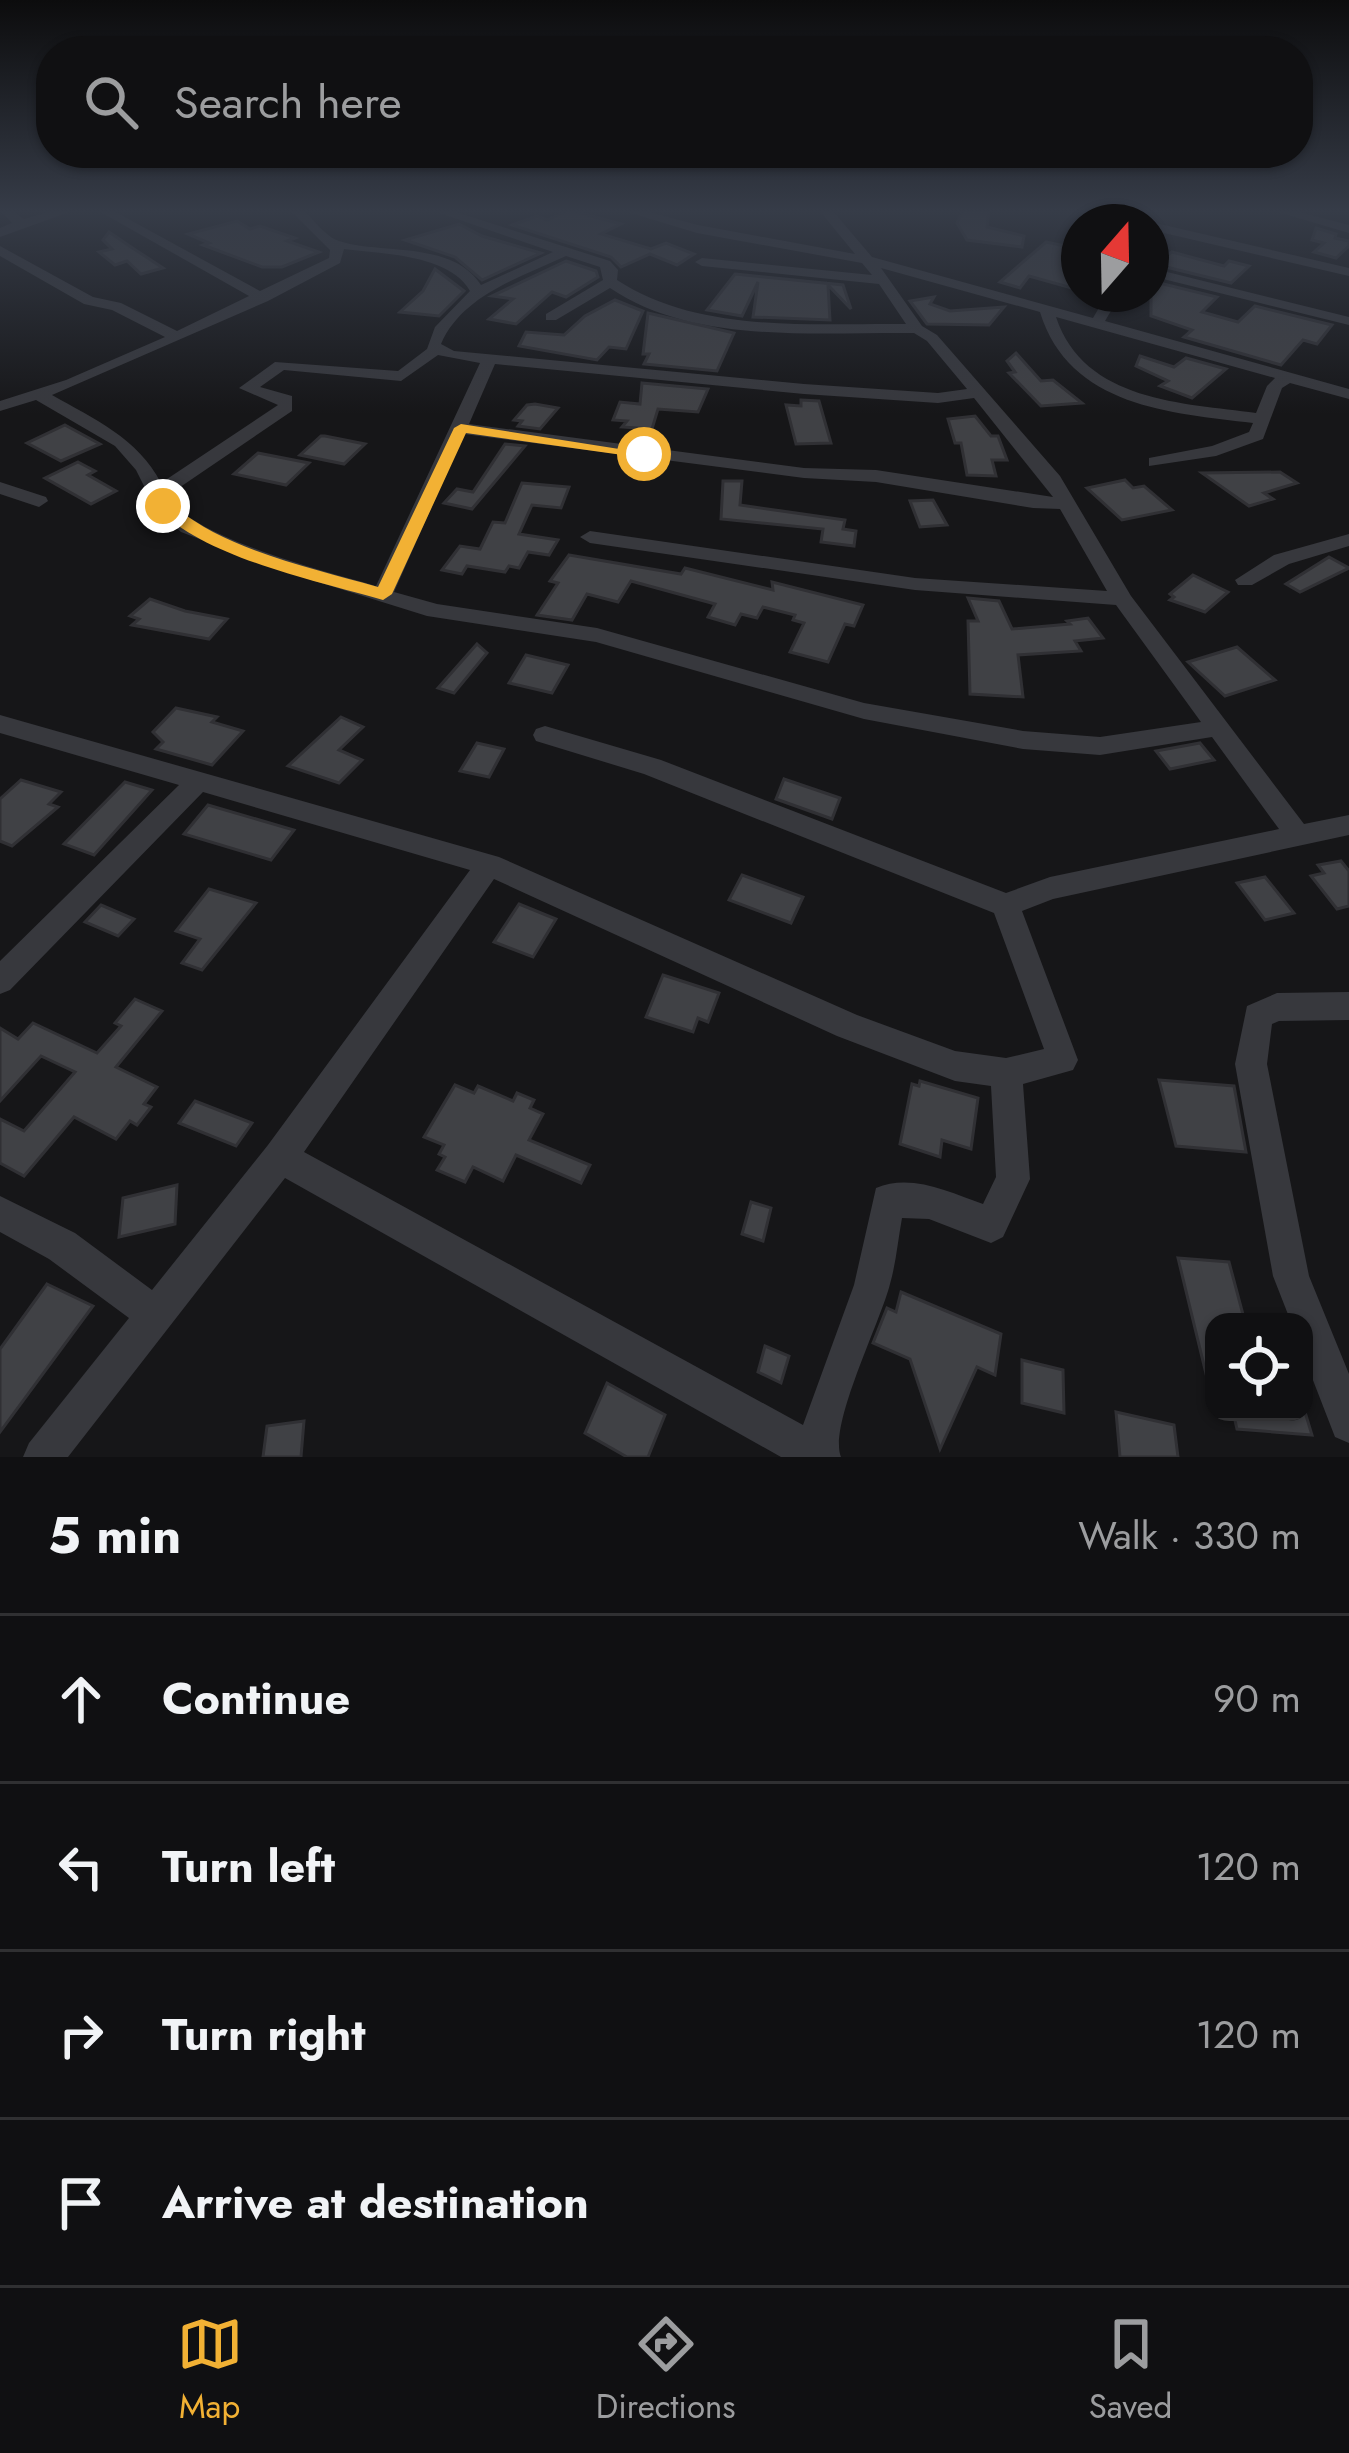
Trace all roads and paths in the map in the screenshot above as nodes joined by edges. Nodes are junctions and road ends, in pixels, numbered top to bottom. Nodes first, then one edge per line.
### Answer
1 (49, 278) edge
2 (227, 278) edge
3 (301, 278) edge
4 (472, 278) edge
5 (508, 278) edge
6 (610, 278) edge
7 (864, 278) edge
8 (933, 278) edge
9 (1175, 278) edge
10 (884, 280) joint
11 (610, 282) junction
12 (478, 292) junction
13 (263, 298) junction
14 (1046, 309) junction
15 (1103, 312) edge
16 (551, 317) dead end
17 (1349, 321) edge
18 (1097, 323) junction
19 (917, 329) junction
20 (177, 337) junction
21 (434, 350) junction
22 (488, 360) junction
23 (1289, 376) junction
24 (975, 393) junction
25 (38, 394) junction
26 (1349, 394) edge
27 (0, 406) edge
28 (1264, 420) junction
29 (461, 428) junction
30 (1155, 462) dead end
31 (0, 488) edge
32 (157, 494) junction
33 (39, 501) dead end
34 (1066, 503) junction
35 (590, 537) dead end
36 (1349, 540) edge
37 (1245, 580) dead end
38 (383, 594) junction
39 (1122, 598) junction
40 (0, 724) edge
41 (1216, 728) junction
42 (544, 735) dead end
43 (197, 783) junction
44 (1349, 825) edge
45 (1298, 834) junction
46 (489, 865) junction
47 (1006, 905) junction
48 (0, 981) edge
49 (1349, 1006) edge
50 (1006, 1073) junction
51 (280, 1157) junction
52 (0, 1213) edge
53 (156, 1315) junction
54 (1349, 1423) edge
55 (819, 1456) edge
56 (43, 1457) edge

1 - 20 street
2 - 13 street
3 - 13 street
4 - 12 street
5 - 12 street
6 - 11 street
7 - 10 street
8 - 14 street
9 - 17 street
10 - 19 street
11 - 16 street
11 - 19 street
12 - 21 street
13 - 20 street
14 - 18 street
14 - 28 street
15 - 18 street
18 - 23 street
19 - 24 street
20 - 25 street
21 - 22 street
21 - 32 street
22 - 24 street
22 - 29 street
23 - 26 street
23 - 28 street
24 - 34 street
25 - 27 street
25 - 32 street
28 - 30 street
29 - 34 street
29 - 38 street
31 - 33 street
32 - 38 street
34 - 39 street
35 - 39 street
36 - 37 street
38 - 41 street
39 - 41 street
40 - 43 street
41 - 45 street
42 - 47 street
43 - 46 street
43 - 48 street
44 - 45 street
45 - 47 street
46 - 50 street
46 - 51 street
47 - 50 street
49 - 54 street
50 - 55 street
51 - 53 street
51 - 55 street
52 - 53 street
53 - 56 street

